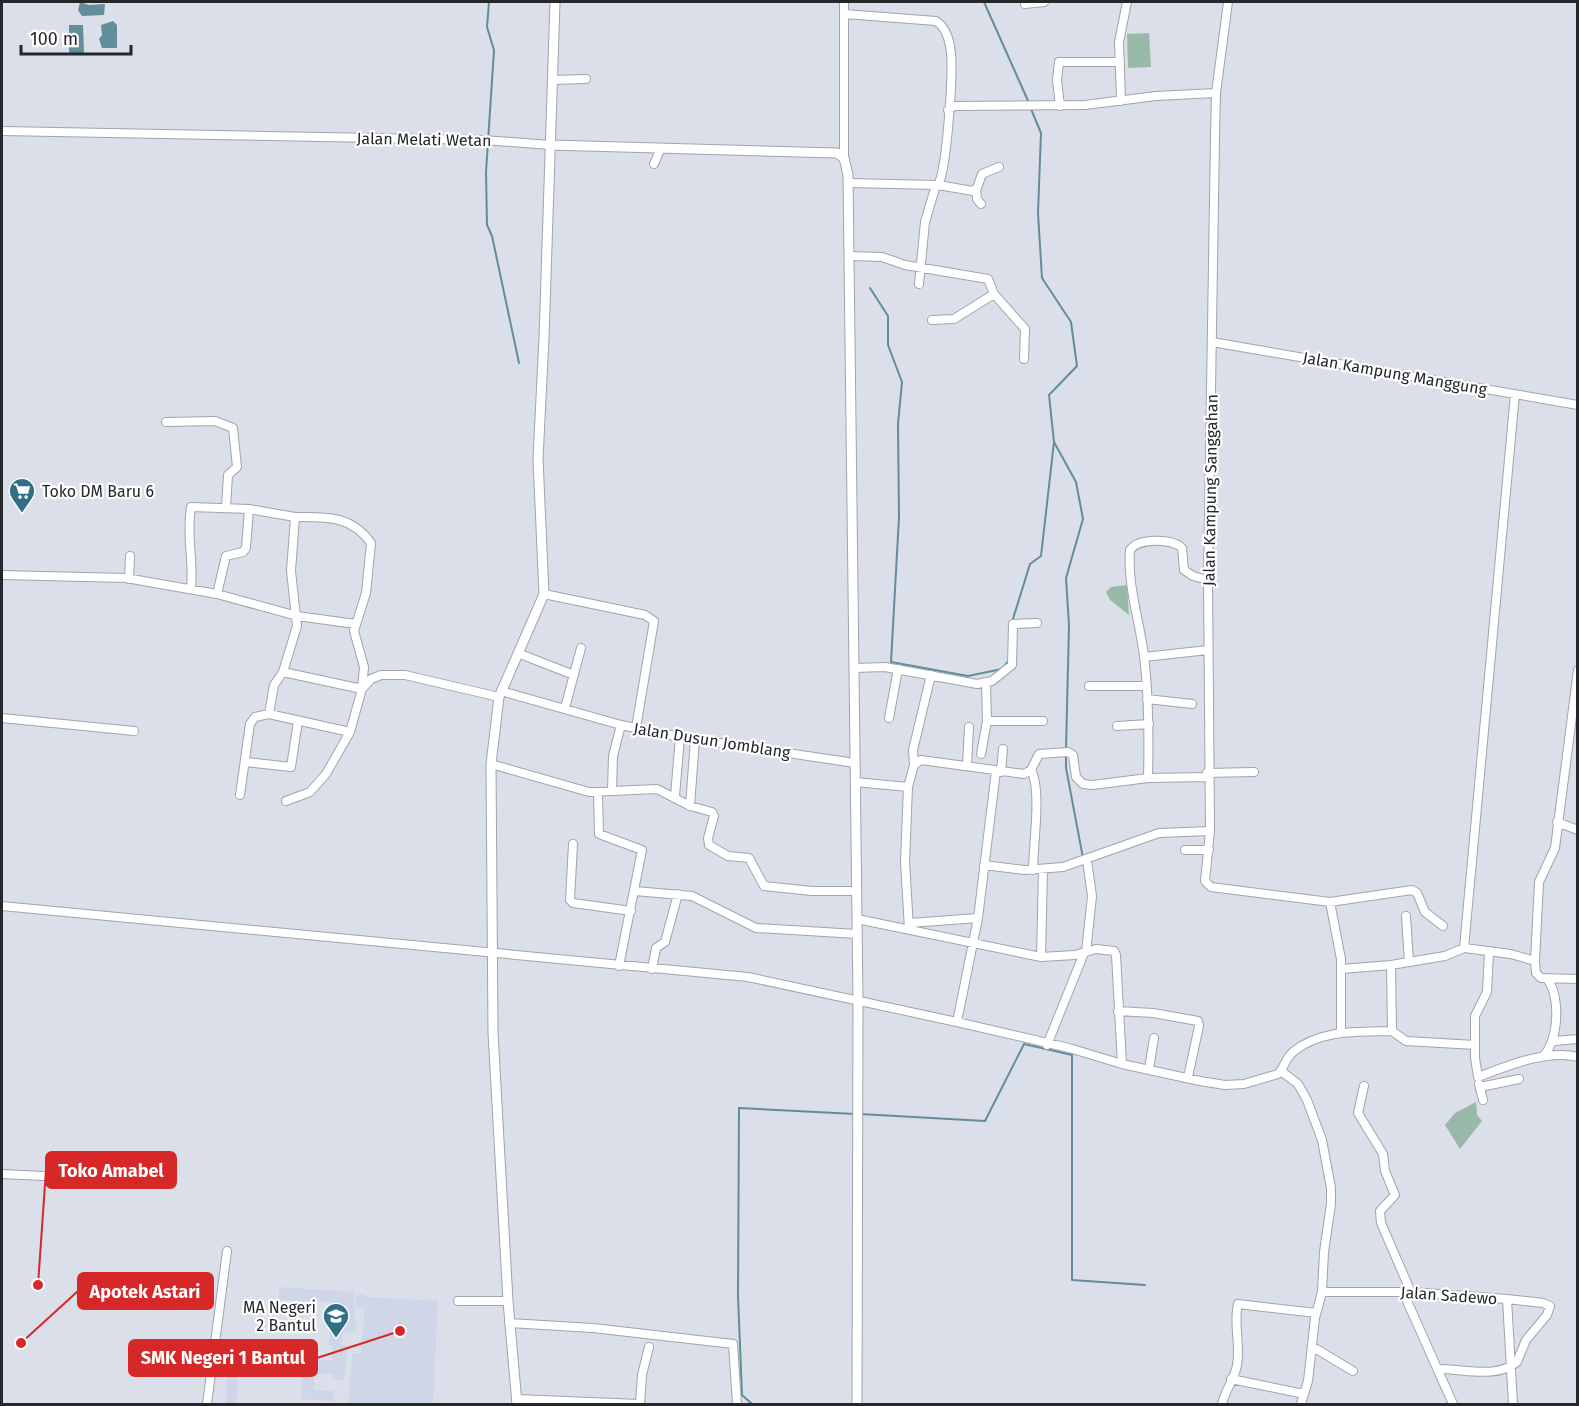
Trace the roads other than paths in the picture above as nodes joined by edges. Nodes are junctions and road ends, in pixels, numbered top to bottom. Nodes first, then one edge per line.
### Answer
1 (555, 2) edge
2 (844, 2) edge
3 (1044, 2) edge
4 (1127, 2) edge
5 (1228, 2) edge
6 (1025, 4) dead end
7 (845, 14) junction
8 (1120, 62) junction
9 (586, 79) dead end
10 (552, 80) junction
11 (1216, 93) junction
12 (1121, 101) junction
13 (1060, 106) junction
14 (948, 110) junction
15 (2, 131) edge
16 (550, 145) junction
17 (661, 148) junction
18 (844, 158) junction
19 (654, 164) dead end
20 (999, 167) dead end
21 (849, 183) junction
22 (937, 185) junction
23 (976, 190) junction
24 (981, 204) dead end
25 (850, 256) junction
26 (920, 267) junction
27 (919, 284) dead end
28 (994, 294) junction
29 (932, 320) dead end
30 (1212, 342) junction
31 (1024, 359) dead end
32 (1515, 394) junction
33 (1578, 405) edge
34 (166, 422) dead end
35 (226, 507) junction
36 (249, 508) junction
37 (295, 518) junction
38 (130, 556) dead end
39 (2, 575) edge
40 (129, 579) junction
41 (1208, 580) junction
42 (191, 590) junction
43 (217, 594) junction
44 (544, 594) junction
45 (297, 616) junction
46 (1037, 623) dead end
47 (356, 624) junction
48 (581, 648) dead end
49 (1208, 650) junction
50 (520, 654) junction
51 (1144, 657) junction
52 (854, 668) junction
53 (898, 669) junction
54 (1578, 670) edge
55 (283, 672) junction
56 (574, 675) junction
57 (931, 675) junction
58 (986, 683) junction
59 (1089, 686) dead end
60 (1146, 686) junction
61 (362, 689) junction
62 (500, 694) junction
63 (1147, 699) junction
64 (1192, 704) dead end
65 (565, 708) junction
66 (1575, 712) edge
67 (269, 714) junction
68 (2, 718) edge
69 (889, 718) dead end
70 (298, 721) junction
71 (987, 721) junction
72 (1043, 721) dead end
73 (1149, 724) junction
74 (621, 725) junction
75 (1118, 726) dead end
76 (969, 727) dead end
77 (636, 728) junction
78 (134, 731) dead end
79 (350, 732) junction
80 (680, 737) junction
81 (695, 739) junction
82 (1003, 749) dead end
83 (981, 754) dead end
84 (246, 762) junction
85 (855, 763) junction
86 (490, 764) junction
87 (915, 765) junction
88 (967, 766) junction
89 (1031, 770) junction
90 (998, 771) junction
91 (1254, 772) dead end
92 (1208, 775) junction
93 (1148, 778) junction
94 (855, 782) junction
95 (908, 788) junction
96 (612, 791) junction
97 (598, 793) junction
98 (240, 795) dead end
99 (675, 796) junction
100 (286, 801) dead end
101 (690, 806) junction
102 (1557, 822) junction
103 (1578, 830) edge
104 (1210, 831) junction
105 (573, 844) dead end
106 (1185, 850) dead end
107 (1209, 850) junction
108 (1087, 860) junction
109 (984, 865) junction
110 (1043, 869) junction
111 (1033, 870) junction
112 (635, 891) junction
113 (856, 891) junction
114 (678, 894) junction
115 (1330, 902) junction
116 (2, 906) edge
117 (632, 911) junction
118 (1406, 916) dead end
119 (978, 918) junction
120 (857, 919) junction
121 (909, 926) junction
122 (1443, 926) dead end
123 (857, 934) junction
124 (973, 943) junction
125 (1464, 948) junction
126 (490, 952) junction
127 (1489, 952) junction
128 (1081, 953) junction
129 (1041, 957) junction
130 (1535, 960) junction
131 (1409, 962) junction
132 (619, 966) junction
133 (1390, 966) junction
134 (652, 969) junction
135 (1342, 969) junction
136 (1547, 979) junction
137 (1578, 979) edge
138 (858, 1002) junction
139 (1118, 1011) junction
140 (957, 1022) junction
141 (1392, 1031) junction
142 (1341, 1033) junction
143 (1154, 1038) dead end
144 (1578, 1039) edge
145 (1554, 1041) junction
146 (1047, 1045) junction
147 (1475, 1045) junction
148 (1578, 1057) edge
149 (1541, 1058) junction
150 (1122, 1064) junction
151 (1149, 1069) junction
152 (1281, 1071) junction
153 (1188, 1077) junction
154 (1478, 1077) junction
155 (1519, 1079) dead end
156 (1364, 1086) dead end
157 (1480, 1087) junction
158 (1483, 1100) dead end
159 (2, 1174) edge
160 (44, 1176) dead end
161 (227, 1251) dead end
162 (1322, 1292) junction
163 (1407, 1292) junction
164 (1507, 1299) junction
165 (458, 1301) dead end
166 (508, 1301) junction
167 (1316, 1313) junction
168 (509, 1323) junction
169 (650, 1347) dead end
170 (1314, 1347) junction
171 (1509, 1367) junction
172 (1439, 1369) junction
173 (1353, 1371) dead end
174 (1231, 1379) junction
175 (1304, 1394) junction
176 (517, 1402) edge
177 (564, 1402) edge
178 (207, 1404) edge
179 (639, 1404) edge
180 (737, 1404) edge
181 (857, 1404) edge
182 (1222, 1404) edge
183 (1300, 1404) edge
184 (1453, 1404) edge
185 (1513, 1404) edge

1 - 10 street
2 - 7 street
3 - 6 street
4 - 8 street
5 - 11 street, Jalan Kampung Sanggahan
7 - 14 street
7 - 18 street
8 - 12 street
8 - 13 street
9 - 10 street
10 - 16 street
11 - 12 street
11 - 30 street, Jalan Kampung Sanggahan
12 - 13 street
13 - 14 street
14 - 22 street
15 - 16 street, Jalan Melati Wetan
16 - 17 street, Jalan Melati Wetan
16 - 44 street
17 - 18 street, Jalan Melati Wetan
17 - 19 street
18 - 21 street
20 - 23 street
21 - 22 street
21 - 25 street
22 - 23 street
22 - 26 street
23 - 24 street
25 - 26 street
25 - 52 street
26 - 27 street
26 - 28 street
28 - 29 street
28 - 31 street
30 - 32 street, Jalan Kampung Manggung
30 - 41 street, Jalan Kampung Sanggahan
32 - 33 street, Jalan Kampung Manggung
32 - 125 street
34 - 35 street
35 - 36 street
35 - 42 street
36 - 37 street
36 - 43 street
37 - 45 street
37 - 47 street
38 - 40 street
39 - 40 street
40 - 42 street
41 - 49 street, Jalan Kampung Sanggahan
41 - 51 street
42 - 43 street
43 - 45 street
44 - 50 street
44 - 77 street
45 - 47 street
45 - 55 street
46 - 58 street
47 - 61 street
48 - 56 street
49 - 51 street
49 - 92 street, Jalan Kampung Sanggahan
50 - 56 street
50 - 62 street
51 - 60 street
52 - 53 street
52 - 85 street
53 - 57 street
53 - 69 street
54 - 66 street
55 - 61 street
55 - 67 street
56 - 65 street
57 - 58 street
57 - 87 street
58 - 71 street
59 - 60 street
60 - 63 street
61 - 62 street, Jalan Dusun Jomblang
61 - 79 street
62 - 65 street, Jalan Dusun Jomblang
62 - 86 street
63 - 64 street
63 - 73 street
65 - 74 street, Jalan Dusun Jomblang
66 - 102 street
67 - 70 street
67 - 84 street
68 - 78 street
70 - 79 street
70 - 84 street
71 - 72 street
71 - 83 street
73 - 75 street
73 - 93 street
74 - 77 street, Jalan Dusun Jomblang
74 - 96 street
76 - 88 street
77 - 80 street, Jalan Dusun Jomblang
79 - 100 street
80 - 81 street, Jalan Dusun Jomblang
80 - 99 street
81 - 85 street, Jalan Dusun Jomblang
81 - 101 street
82 - 90 street
84 - 98 street
85 - 94 street
86 - 97 street
86 - 126 street
87 - 88 street
87 - 95 street
88 - 90 street
89 - 90 street
89 - 93 street
89 - 111 street
90 - 109 street
91 - 92 street
92 - 93 street
92 - 104 street, Jalan Kampung Sanggahan
94 - 95 street
94 - 113 street
95 - 121 street
96 - 97 street
96 - 99 street
97 - 112 street
99 - 101 street
101 - 113 street
102 - 103 street
102 - 130 street
104 - 107 street, Jalan Kampung Sanggahan
104 - 108 street
105 - 117 street
106 - 107 street
107 - 115 street, Jalan Kampung Sanggahan
108 - 110 street
108 - 128 street
109 - 111 street
109 - 119 street
110 - 111 street
110 - 129 street
112 - 114 street
112 - 117 street
113 - 120 street
114 - 123 street
114 - 134 street
115 - 122 street
115 - 135 street
116 - 126 street
117 - 132 street
118 - 131 street
119 - 121 street
119 - 124 street
120 - 121 street
120 - 123 street
121 - 124 street
123 - 138 street
124 - 129 street
124 - 140 street
125 - 127 street
125 - 131 street
126 - 132 street
126 - 166 street
127 - 130 street
127 - 147 street
128 - 129 street
128 - 139 street
128 - 146 street
130 - 136 street
131 - 133 street
132 - 134 street
133 - 135 street
133 - 141 street
134 - 138 street
135 - 142 street
136 - 137 street
136 - 145 street
138 - 140 street
138 - 181 street
139 - 150 street
139 - 153 street
140 - 146 street
141 - 142 street
141 - 147 street
142 - 152 street
143 - 151 street
144 - 145 street
145 - 149 street
146 - 150 street
147 - 154 street
148 - 149 street
149 - 154 street
150 - 151 street
151 - 153 street
152 - 153 street
152 - 162 street
154 - 157 street
155 - 157 street
156 - 163 street
157 - 158 street
159 - 160 street
161 - 178 street
162 - 163 street, Jalan Sadewo
162 - 167 street
163 - 164 street, Jalan Sadewo
163 - 172 street
164 - 171 street, Jalan Sadewo
164 - 171 street
165 - 166 street
166 - 168 street
167 - 170 street
167 - 174 street
168 - 176 street
168 - 180 street
169 - 179 street
170 - 173 street
170 - 175 street
171 - 172 street
171 - 185 street, Jalan Sadewo
172 - 184 street
174 - 175 street
174 - 182 street
175 - 183 street
176 - 177 street
177 - 179 street

